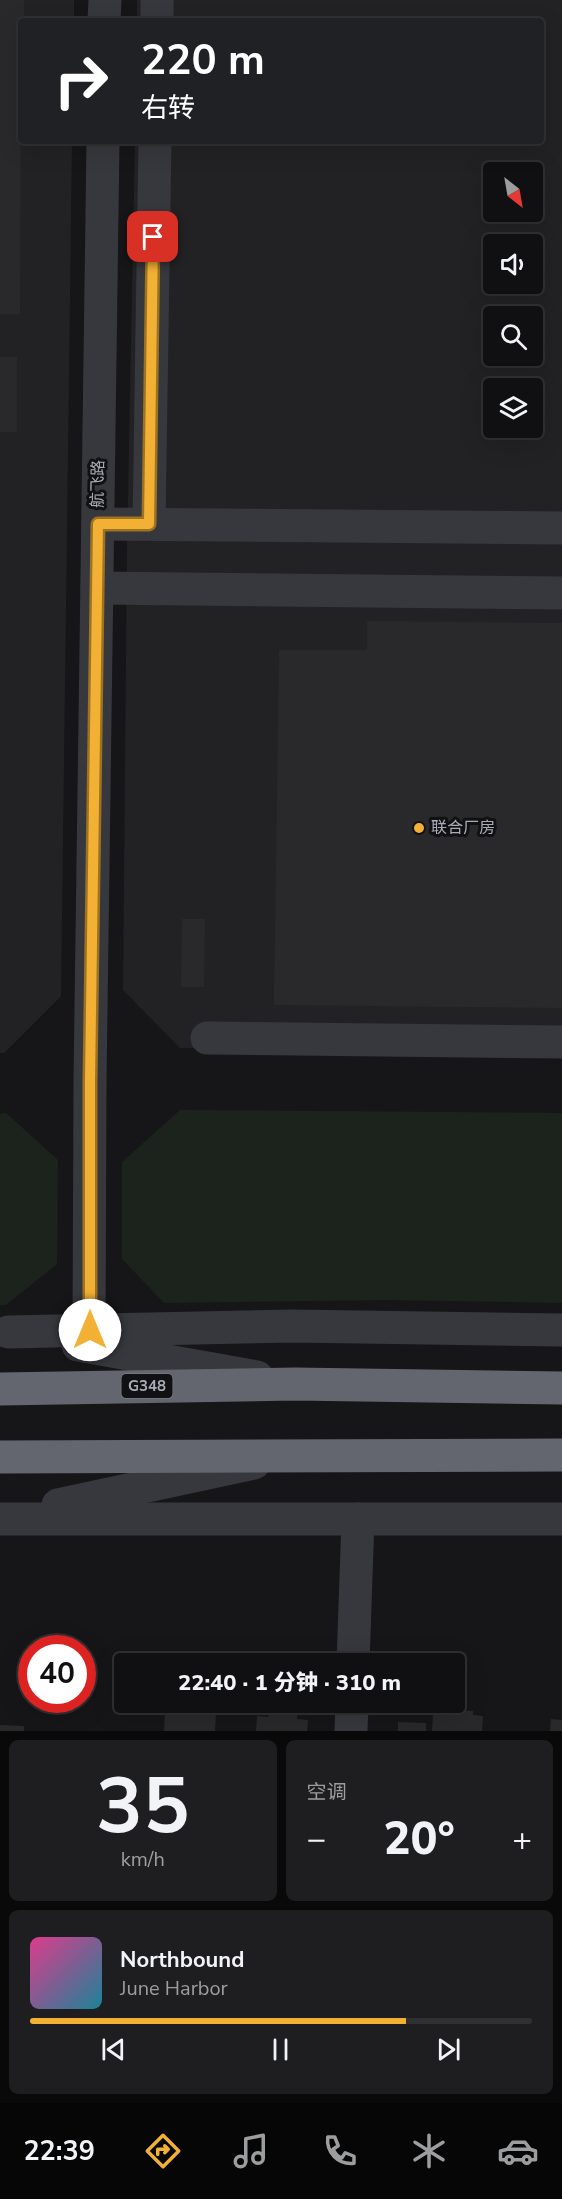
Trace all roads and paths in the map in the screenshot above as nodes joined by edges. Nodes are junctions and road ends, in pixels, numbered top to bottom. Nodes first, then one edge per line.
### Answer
1 (105, 0) edge
2 (157, 0) edge
3 (104, 18) edge
4 (157, 18) edge
5 (103, 144) edge
6 (155, 144) edge
7 (98, 524) junction
8 (149, 524) junction
9 (562, 528) edge
10 (97, 588) junction
11 (562, 593) edge
12 (207, 1038) dead end
13 (562, 1042) edge
14 (90, 1330) junction
15 (562, 1330) edge
16 (4, 1332) edge
17 (295, 1384) junction
18 (562, 1388) edge
19 (0, 1389) edge
20 (562, 1455) edge
21 (287, 1456) junction
22 (0, 1457) edge
23 (0, 1518) edge
24 (358, 1519) junction
25 (562, 1519) edge
26 (353, 1653) edge
27 (352, 1713) edge
28 (351, 1731) edge

1 - 3 street
2 - 4 street
5 - 7 street, 航飞路
6 - 8 street
7 - 8 street
7 - 10 street, 航飞路
8 - 9 street
10 - 11 street
10 - 14 street, 航飞路
12 - 13 street
14 - 15 street
14 - 16 street
16 - 17 street
17 - 18 highway, G348
17 - 19 highway, G348
20 - 21 highway
21 - 22 highway
21 - 23 street
23 - 24 street
24 - 25 street
24 - 26 street
27 - 28 street

